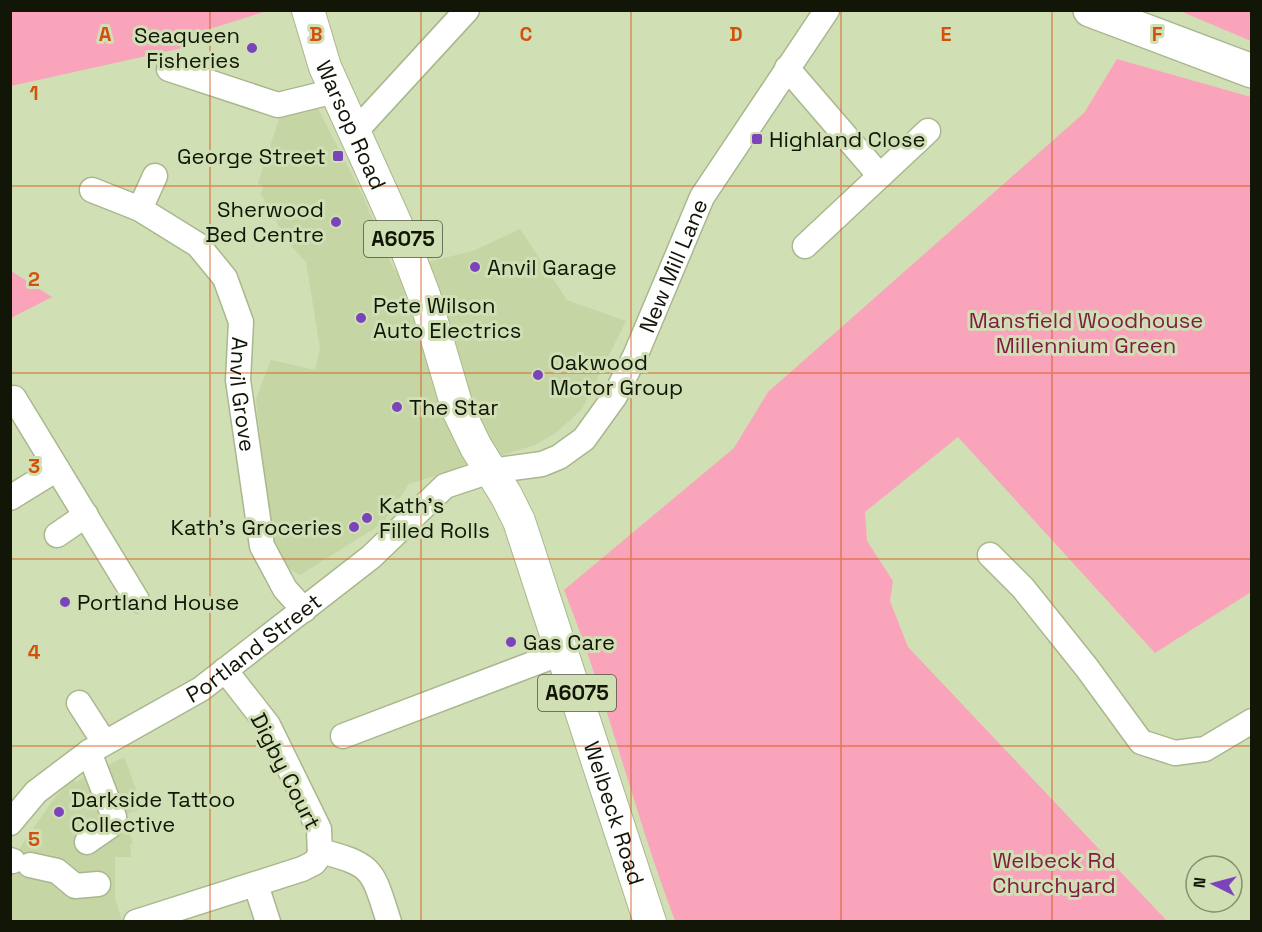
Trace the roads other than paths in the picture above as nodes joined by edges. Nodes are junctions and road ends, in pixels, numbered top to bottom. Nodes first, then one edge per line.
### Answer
1 (308, 10) edge
2 (467, 10) edge
3 (827, 10) edge
4 (1090, 10) edge
5 (787, 68) junction
6 (169, 69) dead end
7 (1251, 71) edge
8 (335, 91) junction
9 (928, 130) dead end
10 (353, 134) junction
11 (155, 176) dead end
12 (880, 176) junction
13 (93, 190) dead end
14 (140, 209) junction
15 (805, 246) dead end
16 (14, 398) dead end
17 (57, 469) junction
18 (490, 471) junction
19 (10, 498) edge
20 (86, 515) junction
21 (57, 535) dead end
22 (990, 555) dead end
23 (138, 600) dead end
24 (304, 610) junction
25 (564, 652) junction
26 (225, 670) junction
27 (79, 703) dead end
28 (1251, 721) edge
29 (343, 736) dead end
30 (96, 747) junction
31 (10, 823) edge
32 (87, 842) dead end
33 (320, 851) junction
34 (18, 862) edge
35 (98, 884) dead end
36 (256, 885) junction
37 (136, 921) edge
38 (268, 921) edge
39 (389, 921) edge
40 (650, 921) edge

1 - 8 main road, Warsop Road / A6075
2 - 10 street
3 - 5 street, New Mill Lane
4 - 7 highway
5 - 12 street
5 - 18 street, New Mill Lane
6 - 8 street
8 - 10 main road, Warsop Road / A6075
9 - 12 street
10 - 18 main road, Warsop Road / A6075
11 - 14 street
12 - 15 street
13 - 14 street, Anvil Grove
14 - 24 street, Anvil Grove
16 - 17 street
17 - 19 street
17 - 20 street
18 - 24 street, Portland Street
18 - 25 main road, Welbeck Road / A6075
20 - 21 street
20 - 23 street
22 - 28 street
24 - 26 street, Portland Street
25 - 29 street
25 - 40 main road, Welbeck Road / A6075
26 - 30 street, Portland Street
26 - 33 street, Digby Court
27 - 30 street
30 - 31 street, Portland Street
30 - 32 street
33 - 36 street, Digby Court
33 - 39 street
34 - 35 street
36 - 37 street, Digby Court
36 - 38 street

